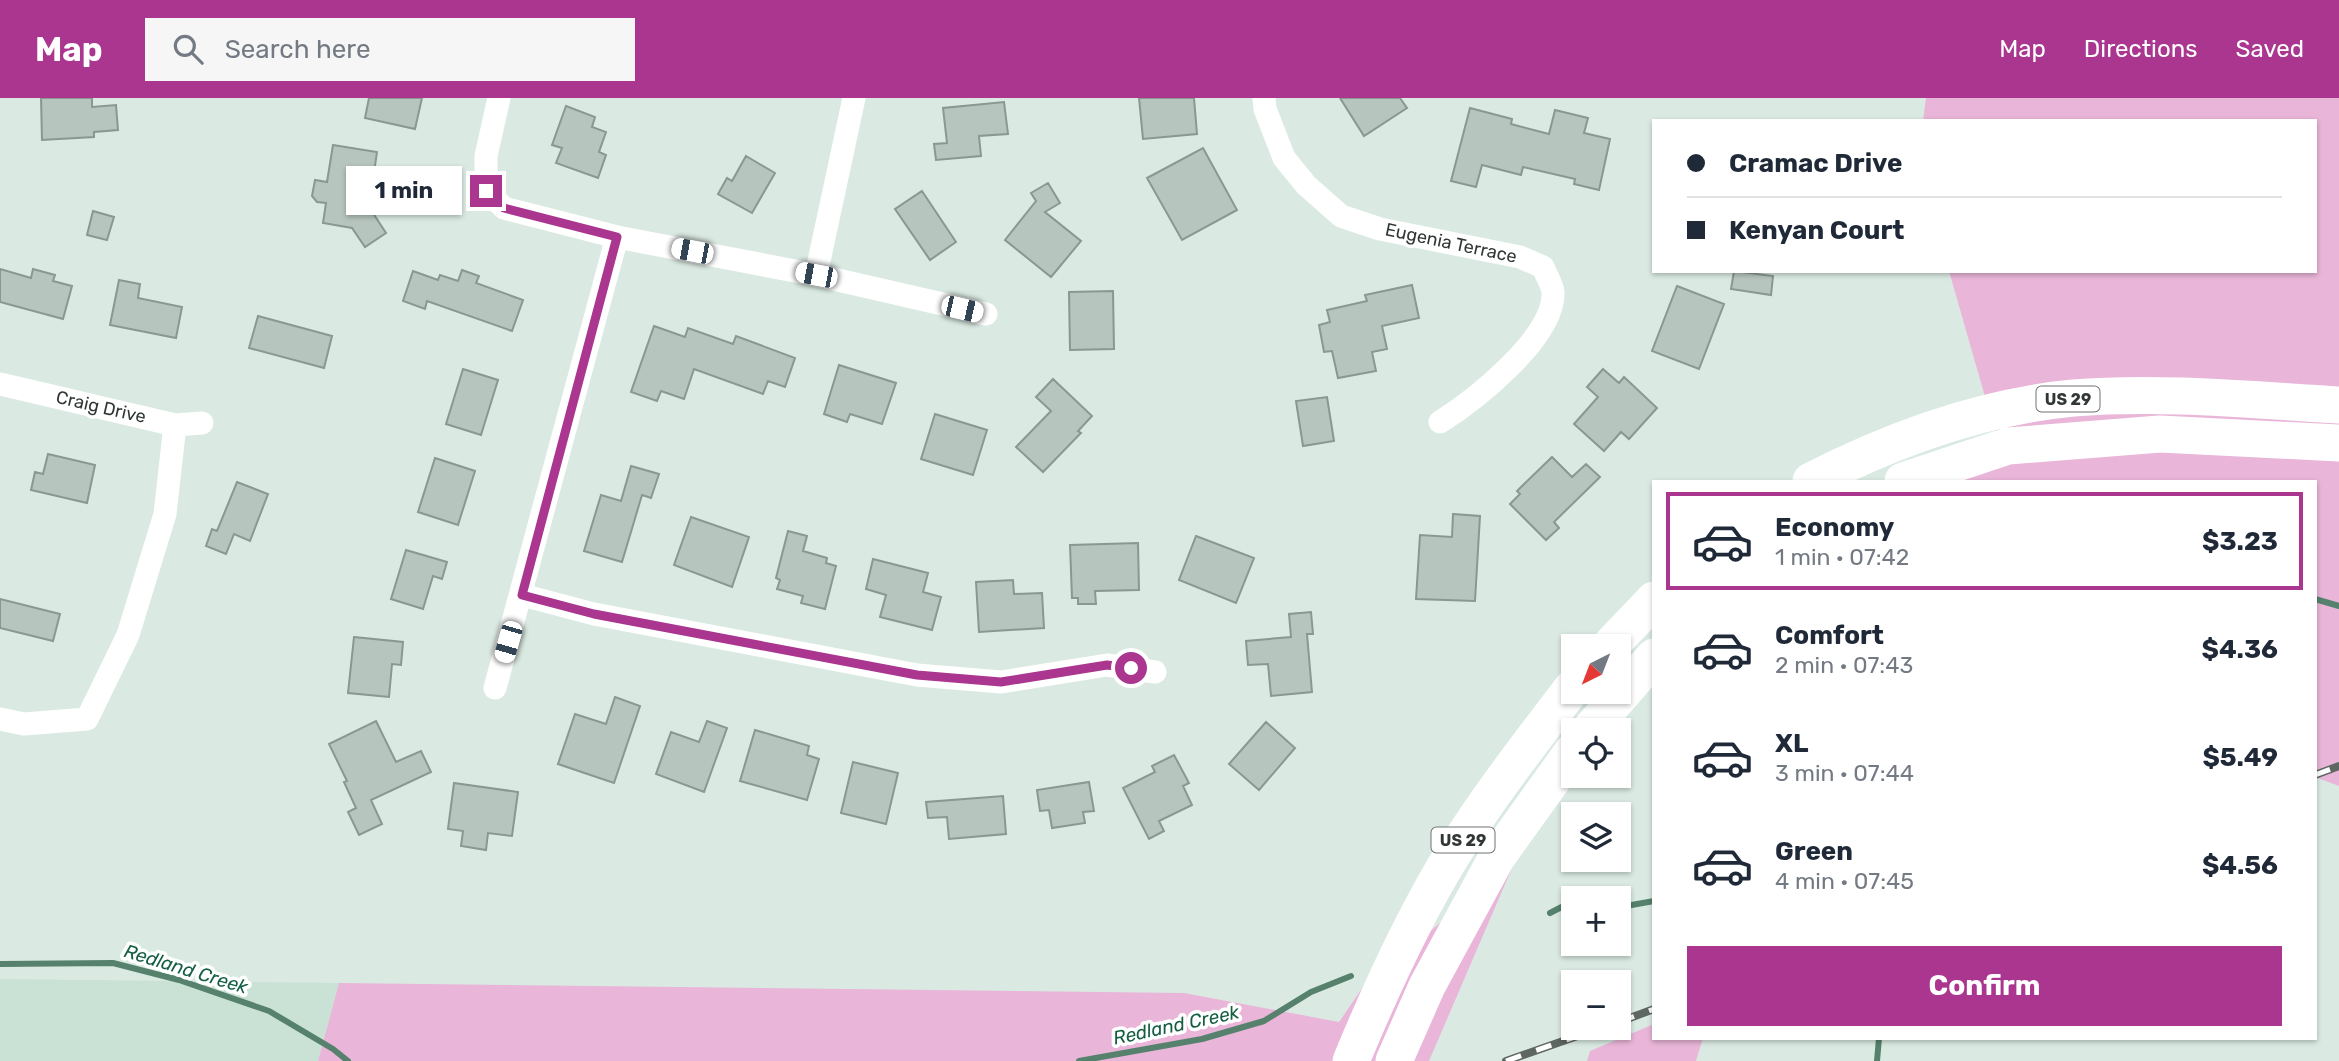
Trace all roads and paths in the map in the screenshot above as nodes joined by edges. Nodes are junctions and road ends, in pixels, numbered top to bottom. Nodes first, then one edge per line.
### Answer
1 (854, 98) edge
2 (1264, 98) edge
3 (499, 99) edge
4 (617, 237) junction
5 (816, 275) junction
6 (986, 314) dead end
7 (0, 384) edge
8 (2339, 405) edge
9 (1440, 422) dead end
10 (202, 423) dead end
11 (175, 425) junction
12 (2339, 443) edge
13 (1813, 480) edge
14 (1906, 480) edge
15 (522, 595) junction
16 (1652, 602) edge
17 (1621, 634) edge
18 (1652, 659) edge
19 (1155, 672) dead end
20 (495, 688) dead end
21 (1561, 703) edge
22 (1601, 718) edge
23 (0, 719) edge
24 (1561, 768) edge
25 (1351, 1061) edge
26 (1394, 1061) edge

1 - 5 street
2 - 9 street, Eugenia Terrace
3 - 4 street
4 - 5 street
4 - 15 street
5 - 6 street
7 - 11 street, Craig Drive
8 - 13 main road, US 29
10 - 11 street, Craig Drive
11 - 23 street
12 - 14 main road
15 - 19 street
15 - 20 street
16 - 17 main road
18 - 22 main road
21 - 25 main road, US 29
24 - 26 main road, US 29

